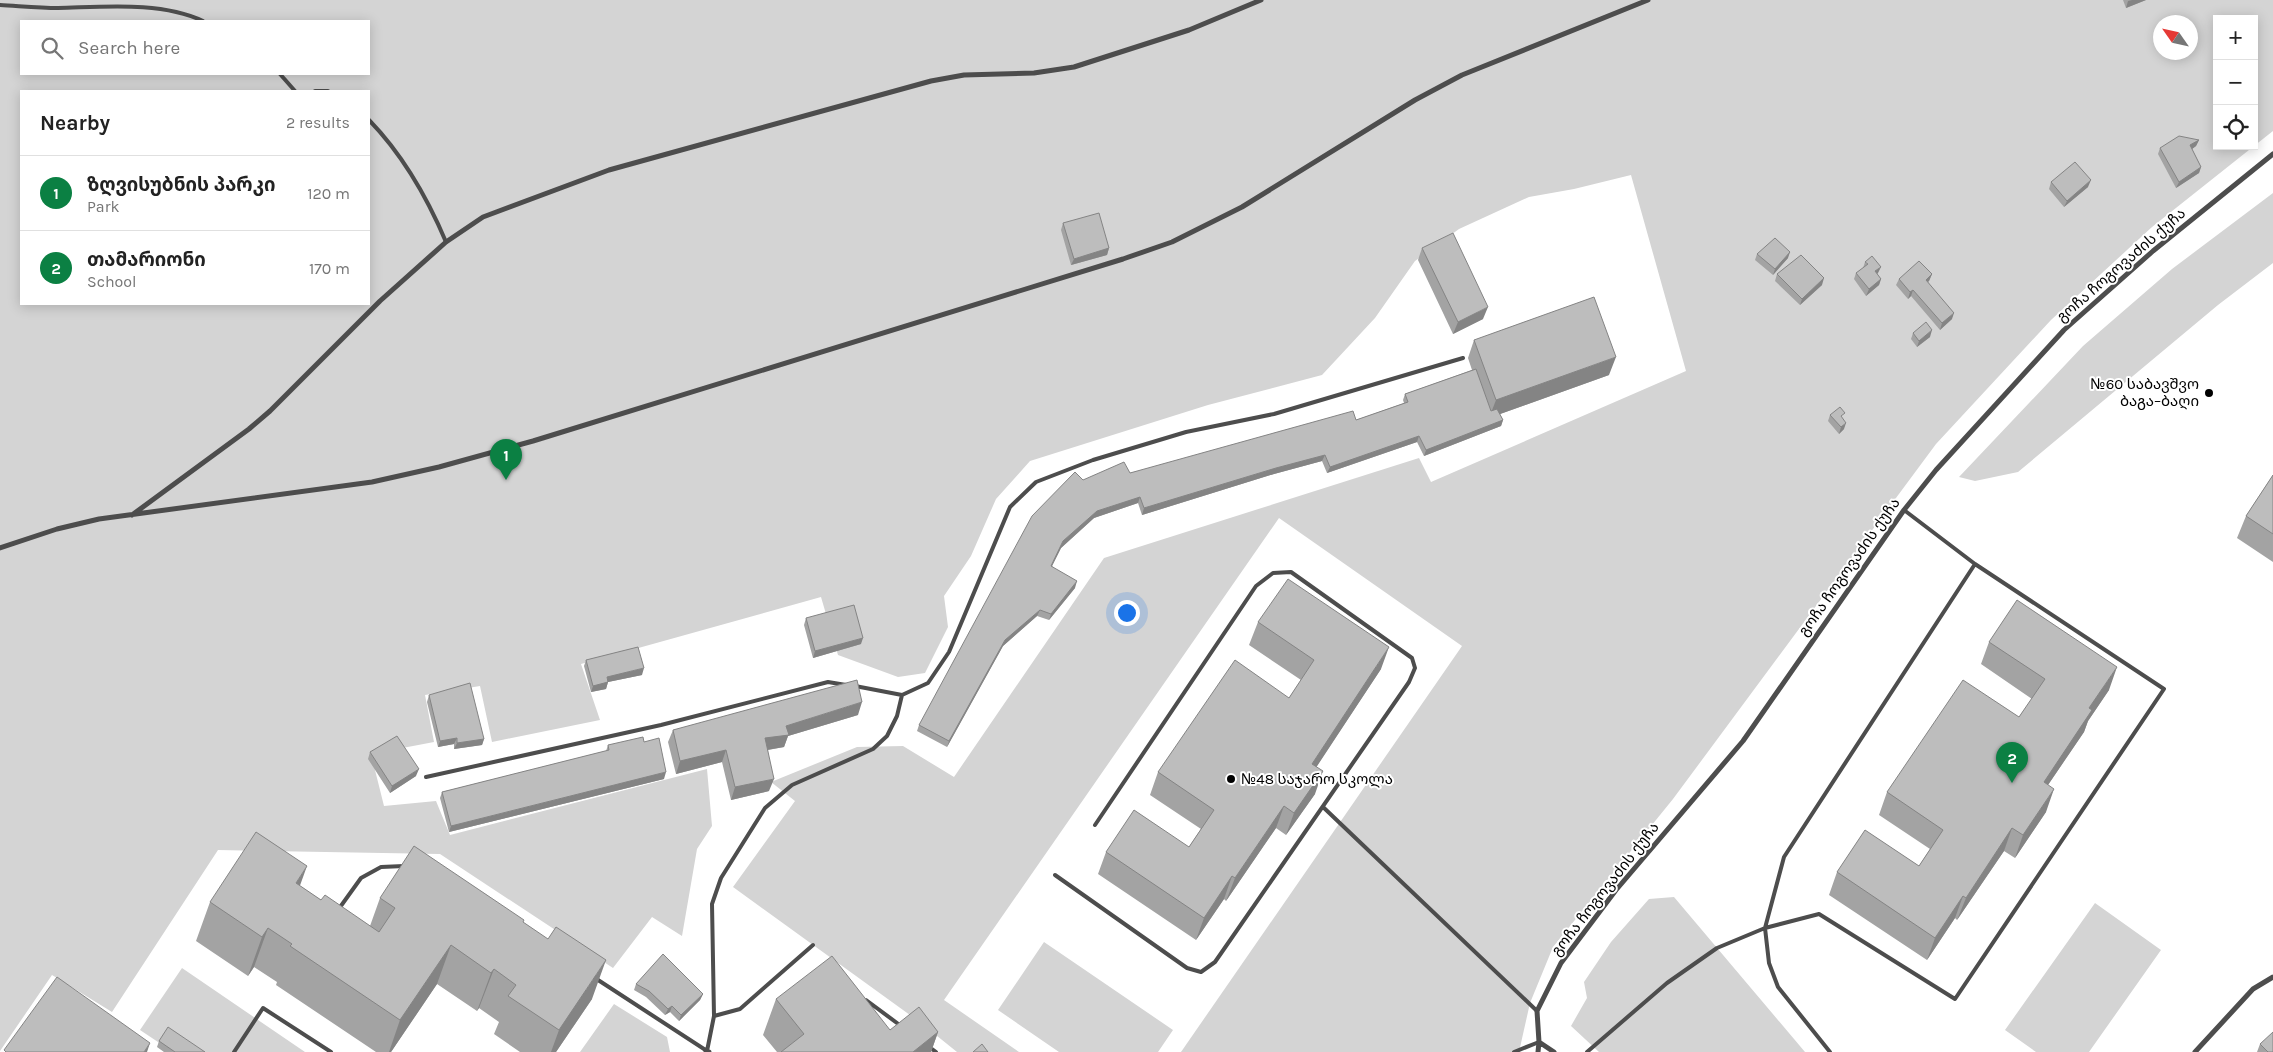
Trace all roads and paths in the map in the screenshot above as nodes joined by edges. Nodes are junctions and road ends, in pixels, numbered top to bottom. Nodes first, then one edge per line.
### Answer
1 (1261, 0) edge
2 (1648, 0) edge
3 (0, 5) edge
4 (201, 20) edge
5 (281, 75) edge
6 (294, 90) edge
7 (370, 121) edge
8 (2273, 154) edge
9 (446, 242) junction
10 (1463, 358) dead end
11 (1904, 510) junction
12 (132, 515) junction
13 (0, 548) edge
14 (1975, 564) junction
15 (902, 696) junction
16 (426, 777) dead end
17 (1323, 807) junction
18 (1094, 825) dead end
19 (411, 865) edge
20 (1055, 875) dead end
21 (336, 913) edge
22 (1765, 928) junction
23 (813, 945) dead end
24 (587, 973) edge
25 (2273, 977) edge
26 (864, 999) edge
27 (1537, 1012) junction
28 (714, 1016) junction
29 (904, 1028) edge
30 (920, 1040) edge
31 (1540, 1042) junction
32 (234, 1052) edge
33 (331, 1052) edge
34 (707, 1052) edge
35 (936, 1052) edge
36 (1514, 1052) edge
37 (1538, 1052) edge
38 (1554, 1052) edge
39 (1587, 1052) edge
40 (1830, 1052) edge
41 (2195, 1052) edge

1 - 9 street
2 - 12 street
3 - 4 lane
5 - 6 lane
7 - 9 lane
8 - 11 street, გოჩა ჩოგოვაძის ქუჩა
9 - 12 street
10 - 15 lane
11 - 14 lane
11 - 27 street, გოჩა ჩოგოვაძის ქუჩა
12 - 13 street
14 - 22 lane
14 - 22 lane
15 - 16 lane
15 - 28 lane
17 - 18 lane
17 - 20 lane
17 - 27 lane
19 - 21 lane
22 - 39 lane
22 - 40 lane
23 - 28 lane
24 - 34 lane
25 - 41 street
26 - 29 lane
27 - 31 street
28 - 34 lane
30 - 35 lane
31 - 36 lane
31 - 37 street
31 - 38 street
32 - 33 lane

